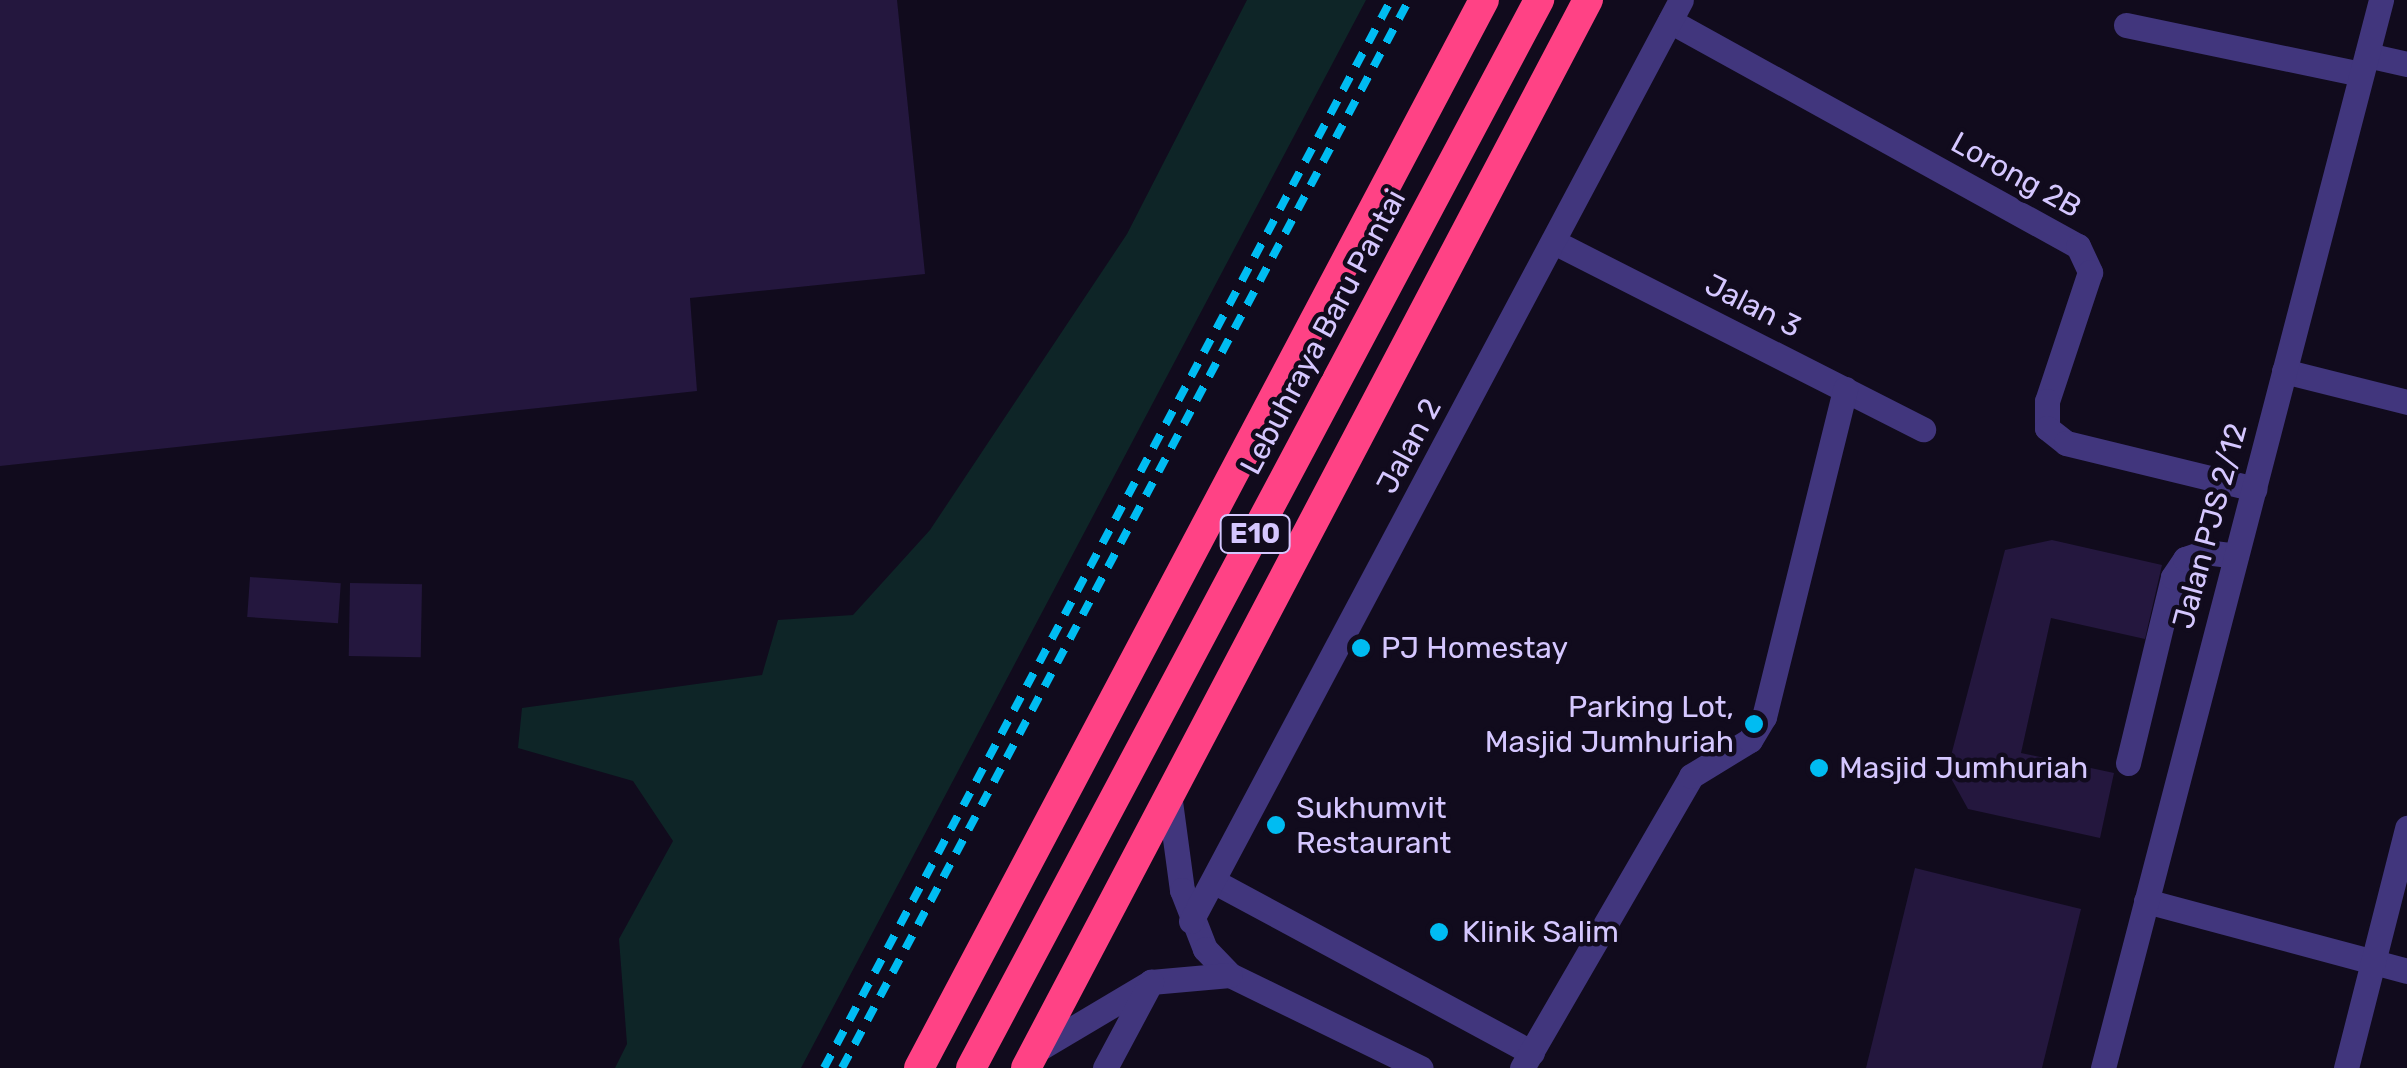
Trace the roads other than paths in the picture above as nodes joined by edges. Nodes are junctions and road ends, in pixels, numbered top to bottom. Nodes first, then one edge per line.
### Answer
1 (1484, 0) edge
2 (1538, 0) edge
3 (1588, 0) edge
4 (2381, 0) edge
5 (1676, 10) edge
6 (2126, 26) dead end
7 (2364, 64) junction
8 (2407, 64) edge
9 (1554, 242) junction
10 (2284, 370) junction
11 (1845, 389) junction
12 (2407, 402) edge
13 (1923, 429) dead end
14 (2254, 489) junction
15 (2236, 556) junction
16 (2128, 763) dead end
17 (1169, 794) junction
18 (2407, 828) edge
19 (1215, 882) junction
20 (2146, 901) junction
21 (1191, 922) junction
22 (2373, 962) junction
23 (2407, 972) edge
24 (1230, 976) junction
25 (1151, 982) junction
26 (1030, 1060) edge
27 (1527, 1060) edge
28 (919, 1068) edge
29 (971, 1068) edge
30 (1105, 1068) edge
31 (1421, 1068) edge
32 (2103, 1068) edge
33 (2346, 1068) edge

1 - 28 highway
2 - 29 highway, Lebuhraya Baru Pantai / E10
3 - 17 highway, E10
4 - 7 street, Jalan PJS 2/12
5 - 9 street, Jalan 2
5 - 14 street, Lorong 2B
6 - 7 street
7 - 8 street
7 - 10 street, Jalan PJS 2/12
9 - 11 street, Jalan 3
9 - 19 street, Jalan 2
10 - 12 street
10 - 14 street, Jalan PJS 2/12
11 - 13 street, Jalan 3
11 - 27 street
14 - 15 street, Jalan PJS 2/12
15 - 16 street
15 - 20 street, Jalan PJS 2/12
17 - 21 street
17 - 26 highway, E10
18 - 22 street
19 - 21 street, Jalan 2
19 - 27 street
20 - 22 street
20 - 32 street, Jalan PJS 2/12
21 - 24 street
22 - 23 street
22 - 33 street
24 - 25 street
24 - 31 street
25 - 26 street
25 - 30 street

